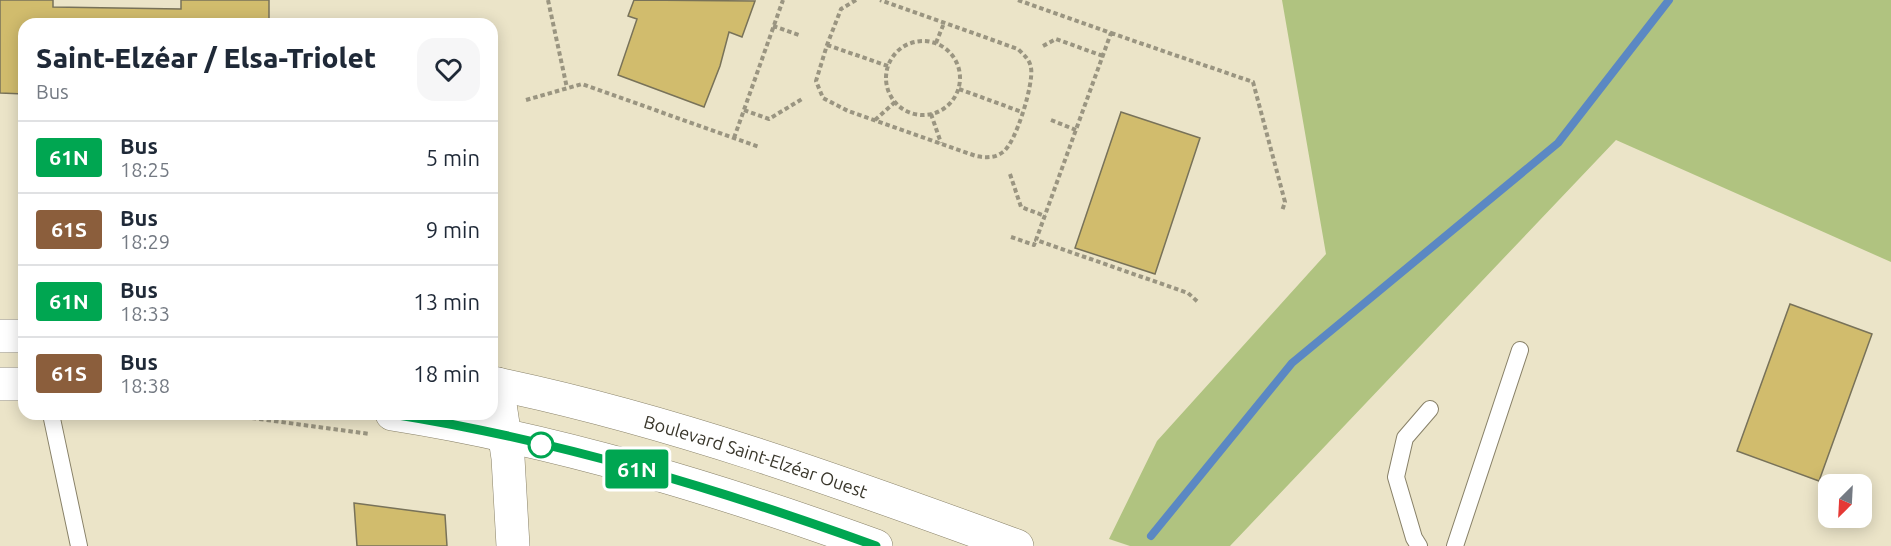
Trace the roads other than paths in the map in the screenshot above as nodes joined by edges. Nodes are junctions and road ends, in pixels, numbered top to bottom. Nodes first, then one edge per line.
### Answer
1 (0, 336) edge
2 (18, 336) edge
3 (1520, 350) dead end
4 (0, 384) edge
5 (18, 384) edge
6 (498, 384) edge
7 (498, 402) edge
8 (1430, 409) dead end
9 (52, 420) edge
10 (386, 425) edge
11 (505, 436) junction
12 (80, 546) edge
13 (513, 546) edge
14 (876, 546) edge
15 (1017, 546) edge
16 (1419, 546) edge
17 (1455, 546) edge

1 - 2 street
3 - 17 lane
4 - 5 street
6 - 15 street, Boulevard Saint-Elzéar Ouest
7 - 11 street
8 - 16 lane
9 - 12 lane
10 - 11 street
11 - 13 street
11 - 14 street

